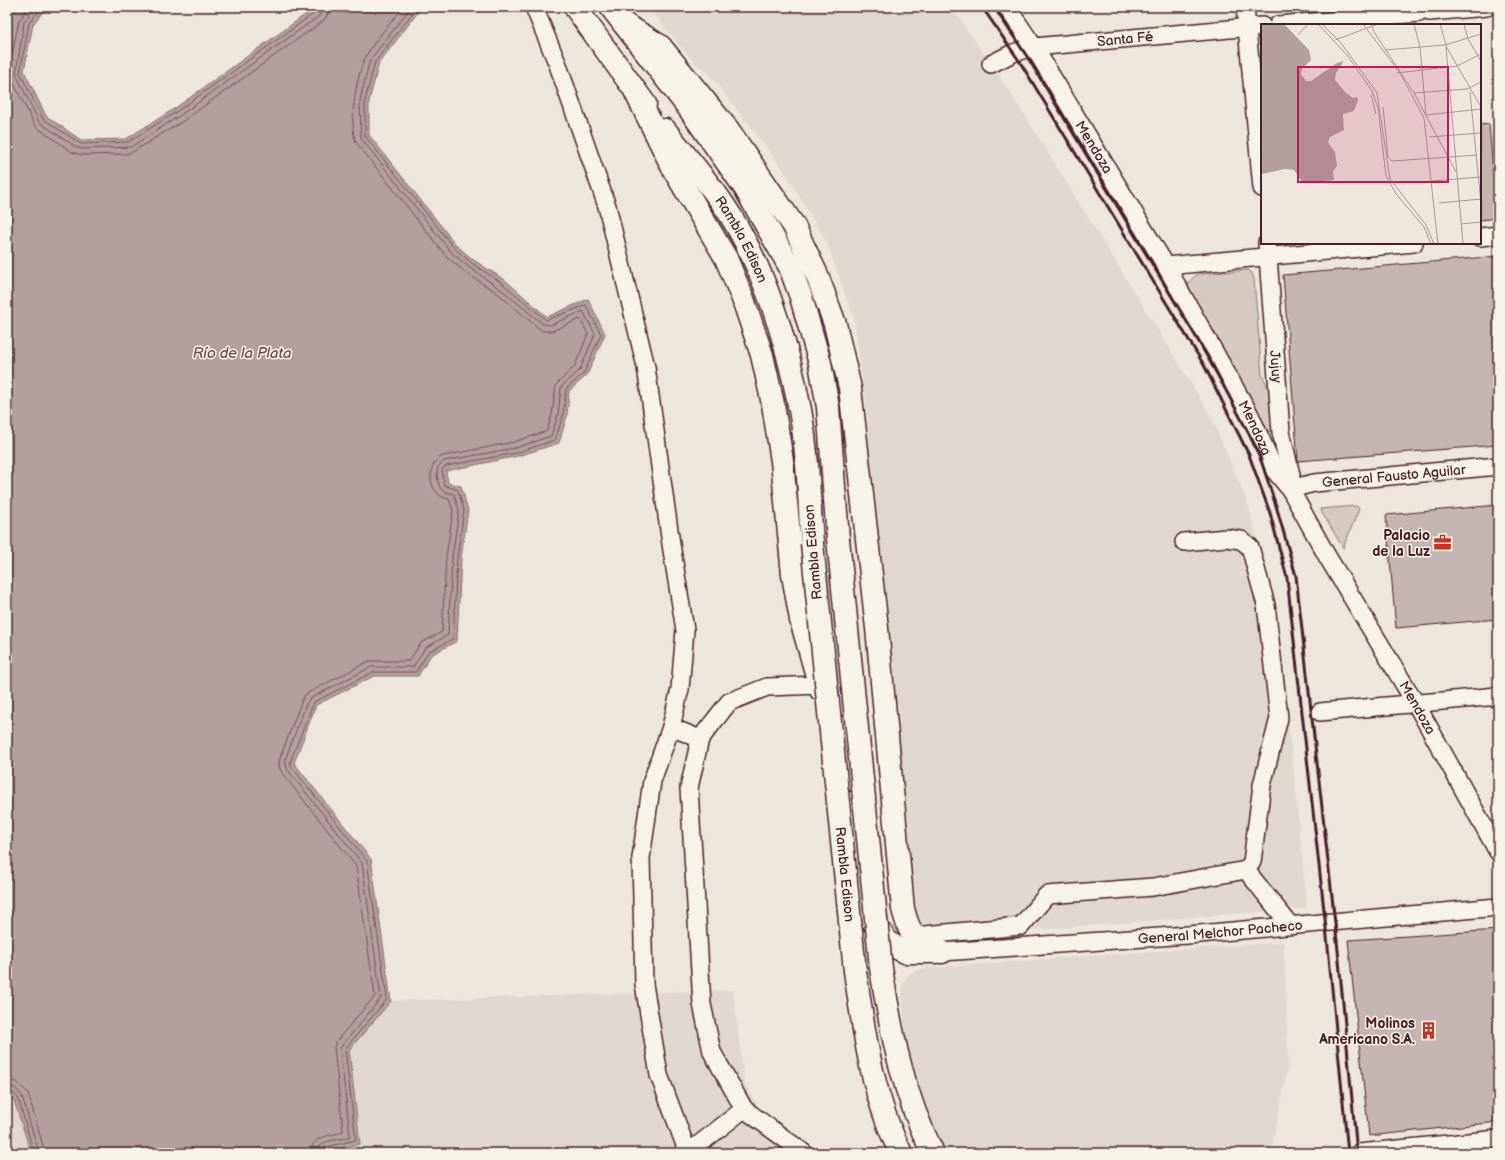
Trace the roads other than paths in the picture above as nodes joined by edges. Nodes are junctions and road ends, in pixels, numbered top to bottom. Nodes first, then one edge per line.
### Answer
1 (534, 7) edge
2 (575, 7) edge
3 (1007, 7) edge
4 (1245, 7) edge
5 (1487, 7) edge
6 (618, 16) edge
7 (1289, 24) edge
8 (1254, 27) edge
9 (1034, 47) junction
10 (991, 64) dead end
11 (636, 93) junction
12 (1261, 168) edge
13 (1498, 236) edge
14 (1481, 237) edge
15 (1393, 244) edge
16 (1268, 250) edge
17 (1166, 266) junction
18 (1498, 466) edge
19 (1290, 489) junction
20 (1184, 542) dead end
21 (820, 685) junction
22 (1498, 696) edge
23 (1416, 704) junction
24 (1320, 712) dead end
25 (671, 727) junction
26 (700, 740) junction
27 (1498, 852) edge
28 (1246, 870) junction
29 (1498, 907) edge
30 (1290, 926) junction
31 (914, 936) junction
32 (942, 952) junction
33 (744, 1109) junction
34 (1498, 1139) edge
35 (688, 1153) edge
36 (804, 1153) edge
37 (901, 1153) edge
38 (932, 1153) edge
39 (1358, 1153) edge

1 - 25 street
2 - 11 main road, Rambla Edison
3 - 9 street, Mendoza
4 - 8 street
5 - 7 street
6 - 31 main road
6 - 38 main road, Rambla Edison, bridge
8 - 9 street, Santa Fé
8 - 12 street
9 - 10 street, Santa Fé
9 - 17 street, Mendoza
11 - 21 main road
11 - 37 main road, Rambla Edison, bridge
13 - 14 street
15 - 16 street
16 - 17 street
16 - 19 street, Jujuy
17 - 19 street, Mendoza
18 - 19 street, General Fausto Aguilar
19 - 23 street, Mendoza
20 - 28 street
21 - 26 street
21 - 32 main road
22 - 23 street
23 - 24 street
23 - 27 street, Mendoza
25 - 26 street
25 - 35 street
26 - 33 street
28 - 30 street
28 - 31 street
29 - 30 street, General Melchor Pacheco
30 - 32 street, General Melchor Pacheco
31 - 32 main road
33 - 35 street
33 - 36 street
34 - 39 street

